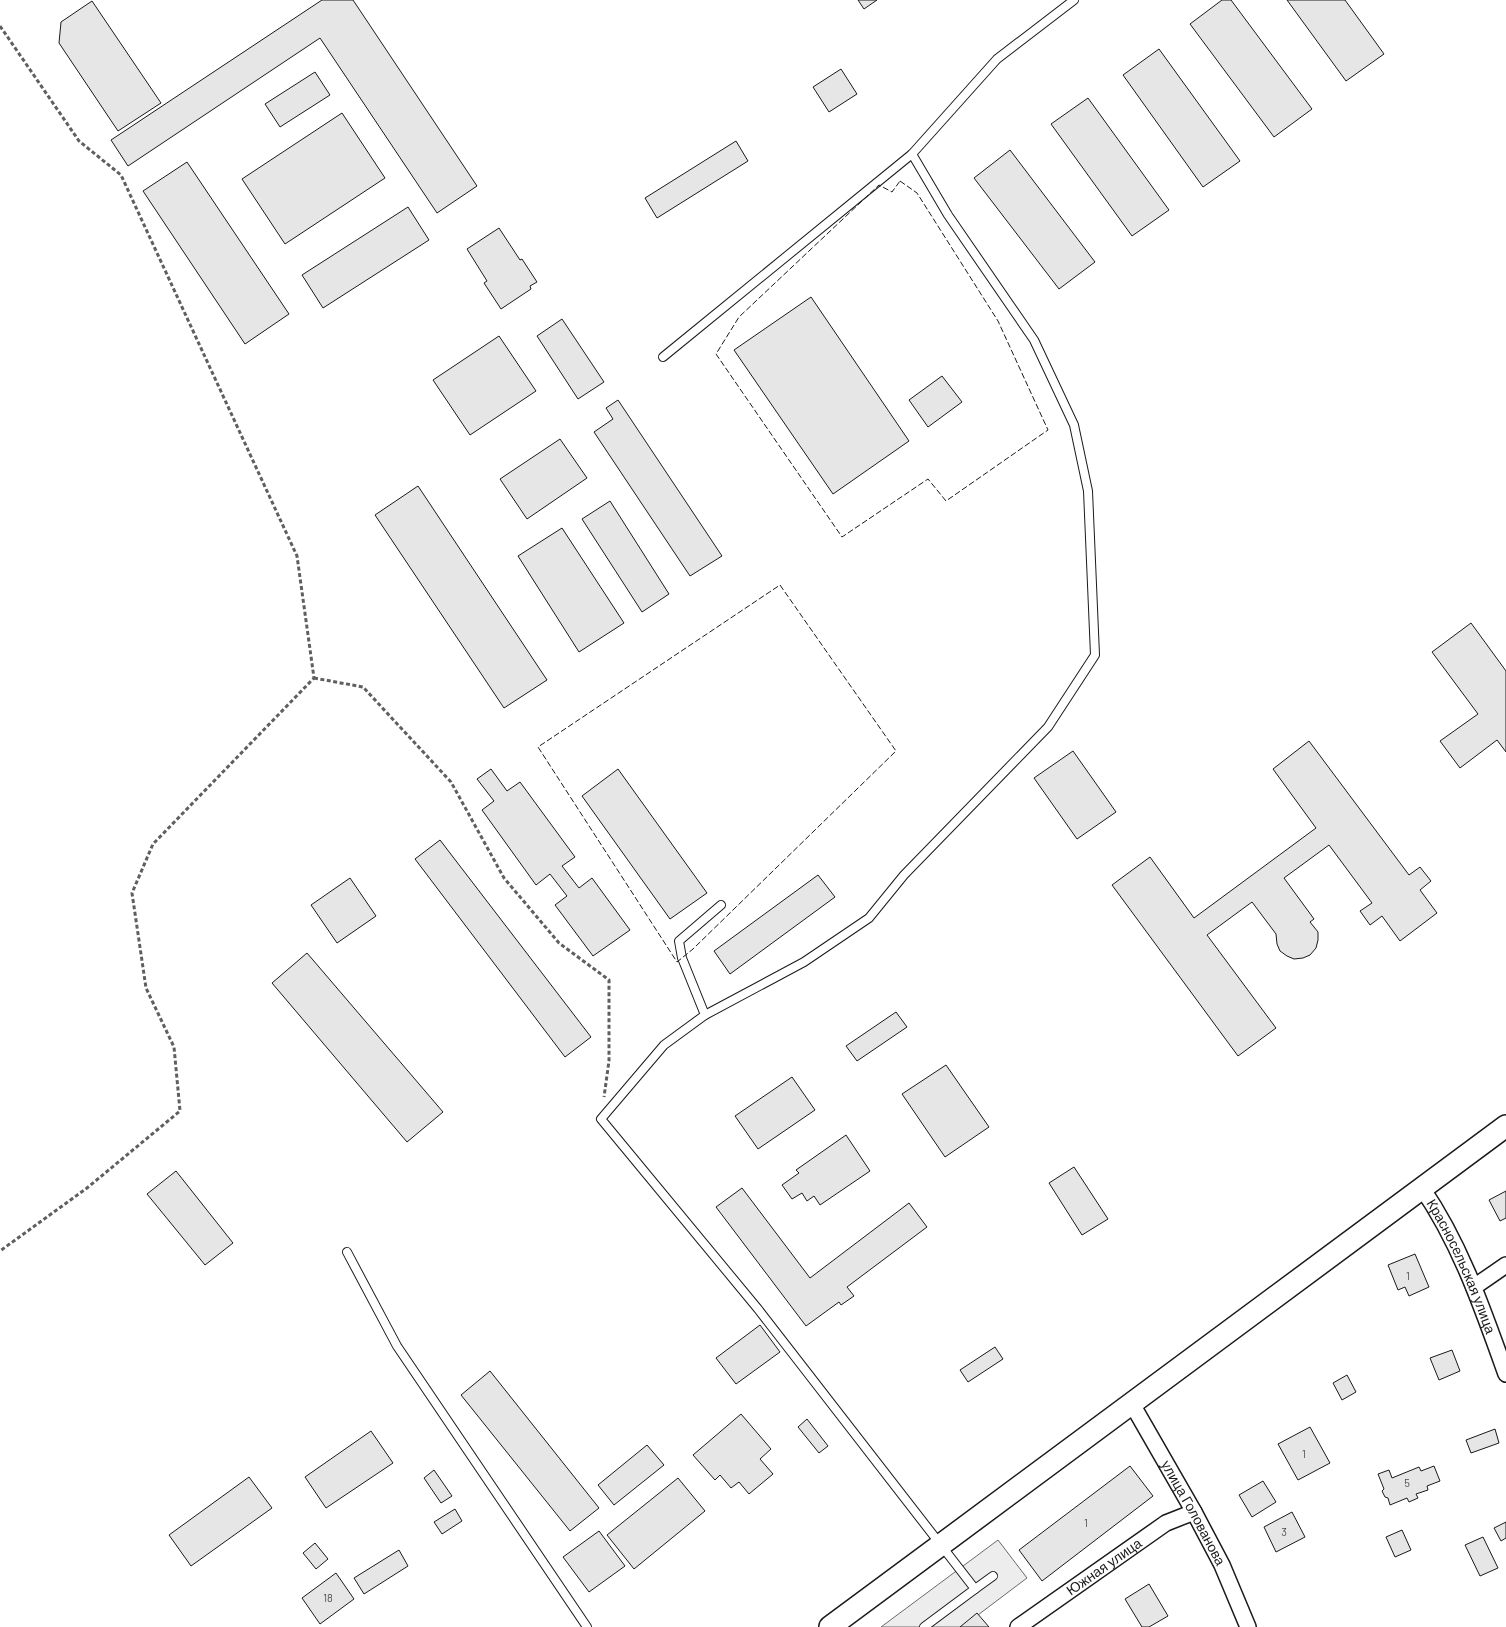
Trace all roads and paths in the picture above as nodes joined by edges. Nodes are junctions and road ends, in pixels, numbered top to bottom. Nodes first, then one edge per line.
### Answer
1 (1074, 0) edge
2 (0, 26) edge
3 (912, 154) junction
4 (663, 358) dead end
5 (314, 678) junction
6 (721, 905) dead end
7 (705, 1015) junction
8 (601, 1118) junction
9 (1506, 1126) edge
10 (1422, 1188) junction
11 (0, 1251) edge
12 (347, 1252) dead end
13 (1506, 1265) edge
14 (1474, 1287) junction
15 (1506, 1374) edge
16 (1132, 1404) junction
17 (1194, 1512) junction
18 (941, 1545) junction
19 (993, 1576) dead end
20 (975, 1589) junction
21 (587, 1627) edge
22 (830, 1627) edge
23 (924, 1627) edge
24 (1018, 1627) edge
25 (1248, 1627) edge

1 - 3 lane
2 - 5 path
3 - 4 lane
3 - 7 lane
5 - 8 path
5 - 11 path
6 - 7 lane
7 - 8 lane
8 - 18 lane
9 - 10 main road
10 - 14 street, Красносельская улица
10 - 16 main road
12 - 21 lane
13 - 14 street
14 - 15 street, Красносельская улица
16 - 17 street, улица Голованова
16 - 18 main road
17 - 24 street, Южная улица
17 - 25 street, улица Голованова
18 - 20 lane
18 - 22 main road
19 - 20 lane
20 - 23 lane

